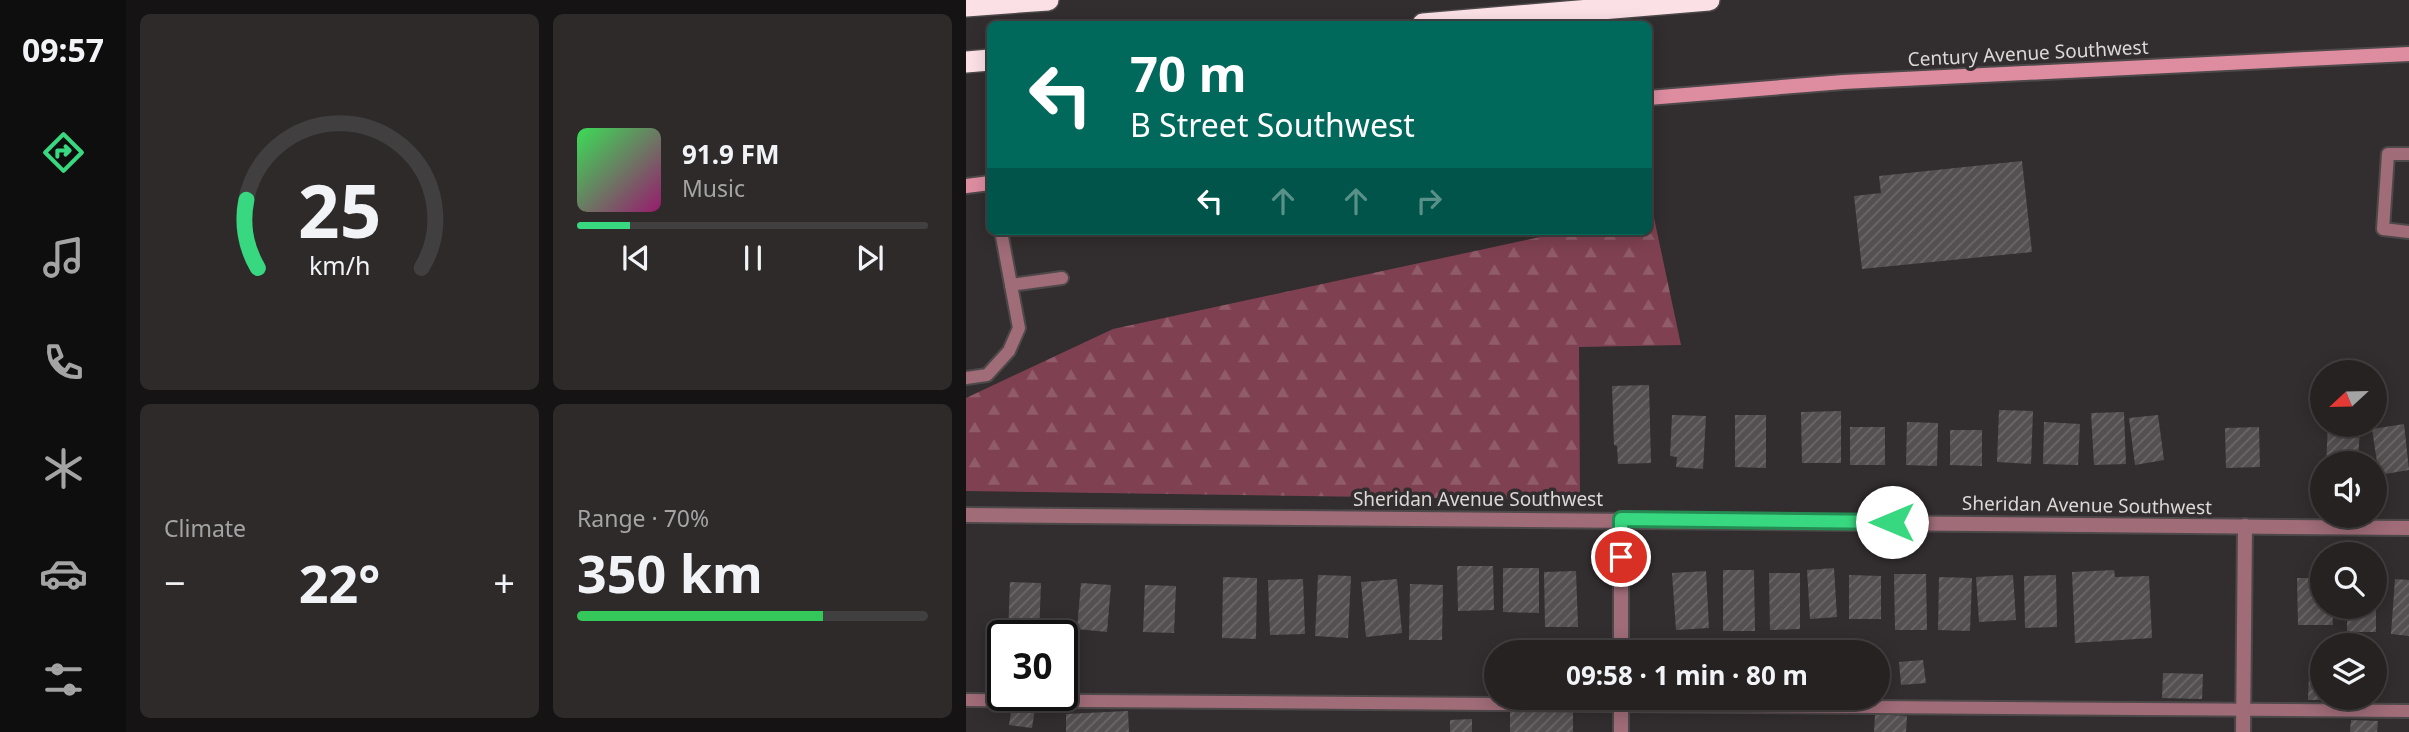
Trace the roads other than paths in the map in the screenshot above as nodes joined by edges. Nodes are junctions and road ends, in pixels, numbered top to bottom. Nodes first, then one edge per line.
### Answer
1 (1048, 0) edge
2 (1709, 0) edge
3 (966, 6) edge
4 (1459, 21) edge
5 (2409, 54) edge
6 (987, 60) edge
7 (966, 62) edge
8 (1652, 98) edge
9 (2409, 154) edge
10 (987, 183) edge
11 (966, 186) edge
12 (2409, 232) edge
13 (1003, 235) edge
14 (1062, 278) dead end
15 (1012, 285) junction
16 (966, 378) edge
17 (966, 515) edge
18 (1621, 519) junction
19 (2245, 526) junction
20 (2409, 528) edge
21 (1621, 640) edge
22 (966, 700) edge
23 (1484, 702) edge
24 (1890, 705) edge
25 (1621, 710) edge
26 (2242, 710) junction
27 (2409, 711) edge
28 (1621, 732) edge
29 (2243, 732) edge

1 - 3 highway
2 - 4 highway
5 - 8 street, Century Avenue Southwest
6 - 7 highway
9 - 12 lane
10 - 11 street
13 - 15 lane
14 - 15 lane
15 - 16 lane
17 - 18 street, Sheridan Avenue Southwest
18 - 19 street, Sheridan Avenue Southwest
18 - 21 street
19 - 20 street, Sheridan Avenue Southwest
19 - 26 street
22 - 23 lane
24 - 26 lane
25 - 28 street
26 - 27 lane
26 - 29 street

